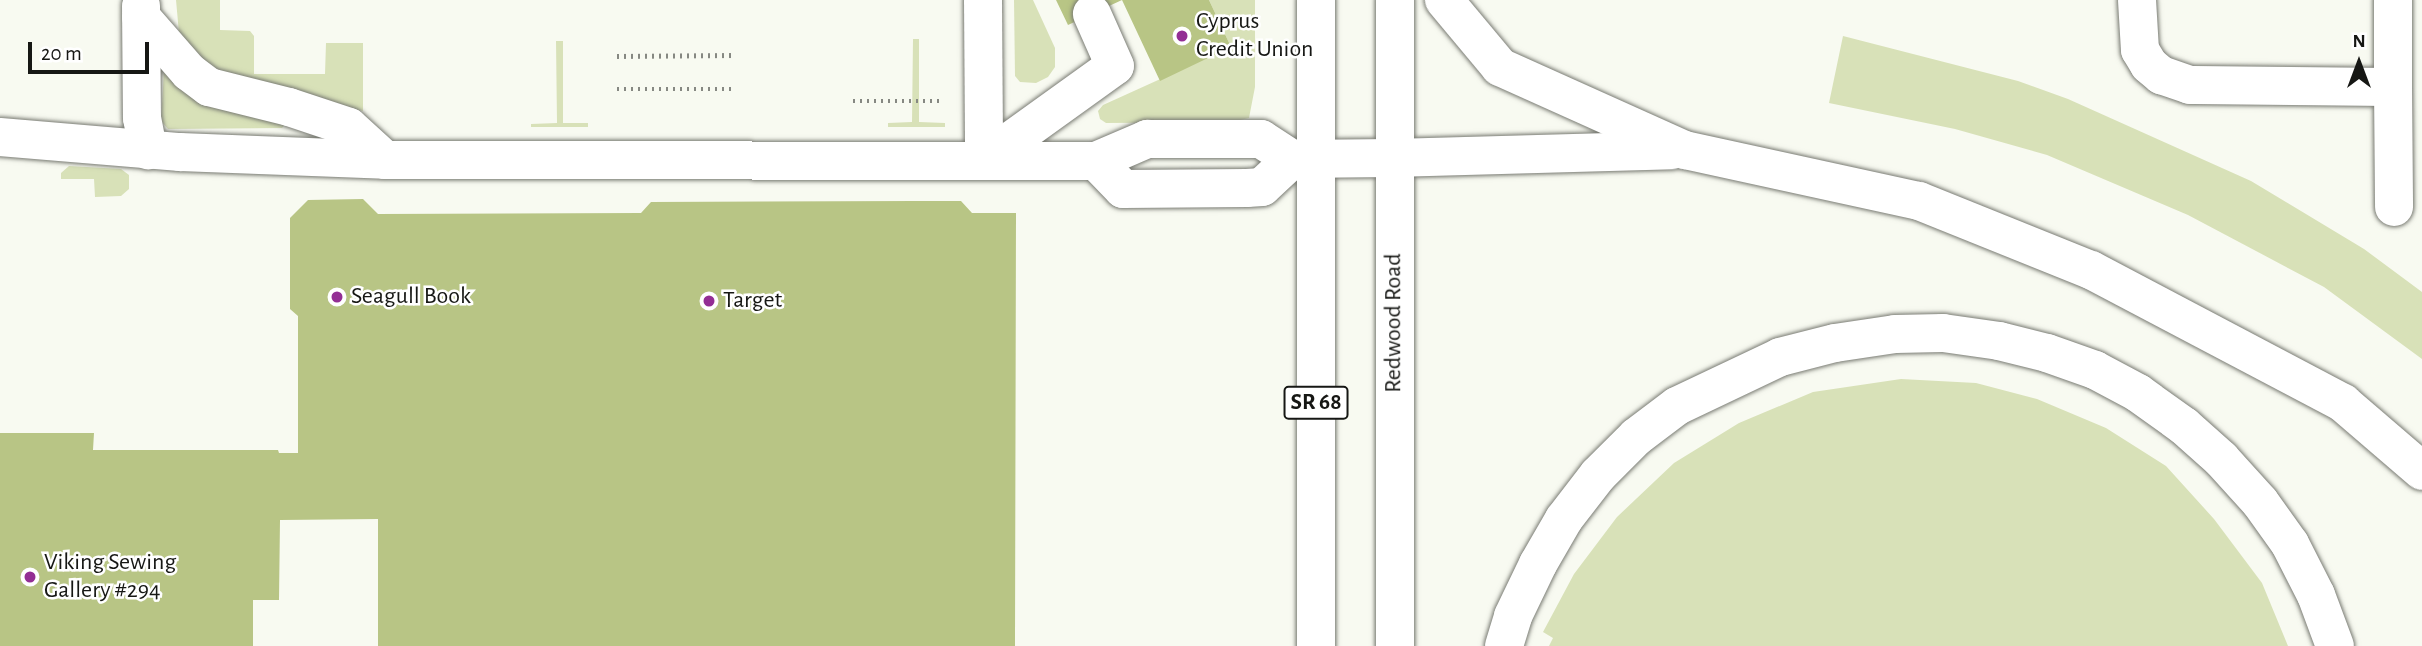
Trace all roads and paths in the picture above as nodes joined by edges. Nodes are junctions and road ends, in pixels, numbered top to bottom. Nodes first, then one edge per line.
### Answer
1 (983, 0) edge
2 (1315, 0) edge
3 (1395, 0) edge
4 (1444, 0) edge
5 (2137, 0) edge
6 (2393, 0) edge
7 (141, 8) edge
8 (1092, 14) dead end
9 (735, 55) dead end
10 (617, 56) dead end
11 (2393, 87) junction
12 (617, 89) dead end
13 (735, 89) dead end
14 (853, 101) dead end
15 (984, 101) junction
16 (0, 137) edge
17 (148, 150) junction
18 (1685, 150) junction
19 (1394, 158) junction
20 (385, 160) junction
21 (984, 160) junction
22 (1304, 160) junction
23 (1096, 161) junction
24 (2394, 207) dead end
25 (2422, 471) edge
26 (1316, 646) edge
27 (1395, 646) edge
28 (1504, 646) edge
29 (2335, 646) edge

1 - 15 main road
2 - 22 main road, SR 68
3 - 19 main road, Redwood Road
4 - 18 main road
5 - 11 main road
6 - 11 main road
7 - 17 main road
7 - 20 main road
8 - 21 main road
9 - 10 path
11 - 24 main road
12 - 13 path
14 - 15 path
15 - 21 main road
16 - 17 main road
17 - 20 main road
18 - 19 main road
18 - 25 main road
19 - 22 main road
19 - 27 main road, Redwood Road
20 - 21 main road
21 - 23 main road
22 - 23 main road
22 - 23 main road
22 - 26 main road, SR 68
28 - 29 main road

